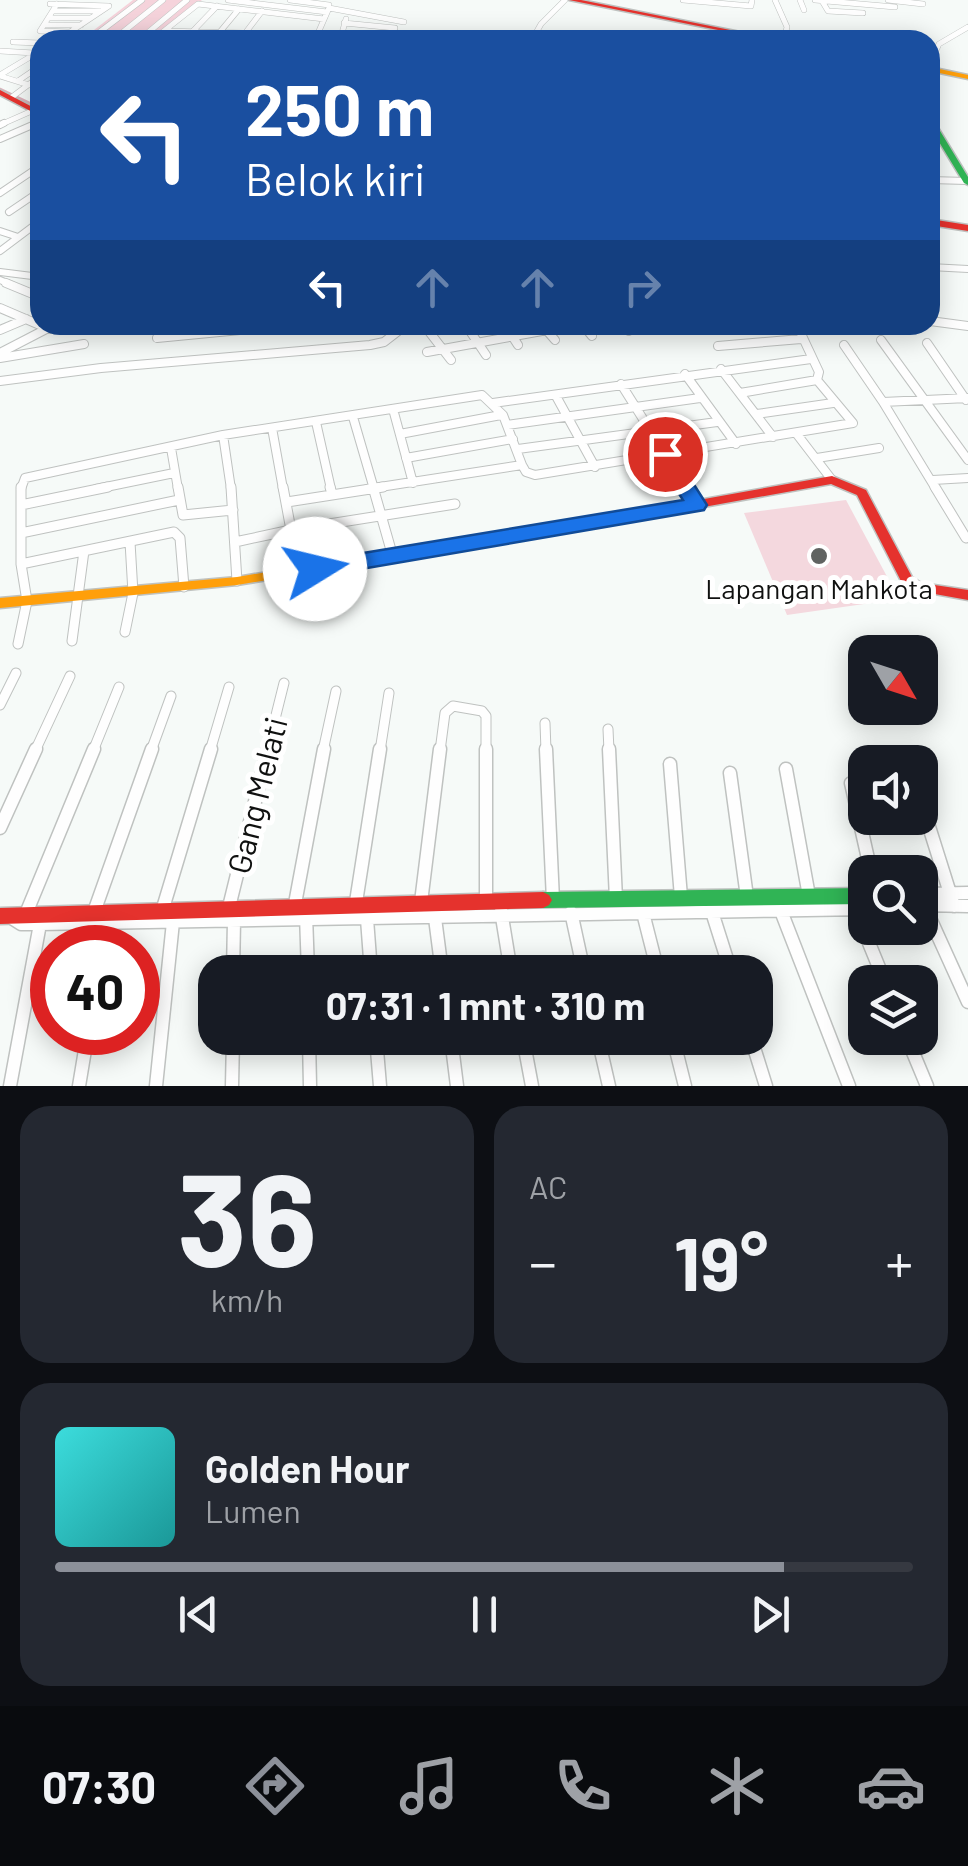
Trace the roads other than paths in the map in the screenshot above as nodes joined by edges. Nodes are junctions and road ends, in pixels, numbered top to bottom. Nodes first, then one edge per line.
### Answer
1 (142, 0) edge
2 (163, 0) edge
3 (187, 0) edge
4 (287, 0) edge
5 (338, 0) edge
6 (568, 0) edge
7 (684, 0) edge
8 (751, 0) edge
9 (775, 0) edge
10 (800, 0) edge
11 (819, 0) edge
12 (236, 1) edge
13 (90, 2) edge
14 (844, 2) junction
15 (227, 3) edge
16 (255, 3) junction
17 (50, 4) dead end
18 (57, 4) junction
19 (861, 4) junction
20 (924, 4) dead end
21 (893, 5) edge
22 (217, 6) junction
23 (274, 6) junction
24 (243, 8) junction
25 (328, 8) junction
26 (804, 10) dead end
27 (53, 11) junction
28 (264, 11) junction
29 (351, 11) junction
30 (102, 12) junction
31 (848, 12) junction
32 (863, 14) joint
33 (376, 16) junction
34 (49, 18) junction
35 (93, 18) junction
36 (323, 20) junction
37 (344, 22) junction
38 (404, 22) dead end
39 (44, 24) junction
40 (356, 24) junction
41 (84, 25) junction
42 (368, 25) junction
43 (968, 27) edge
44 (395, 28) dead end
45 (41, 30) edge
46 (77, 30) edge
47 (102, 30) edge
48 (125, 30) edge
49 (151, 30) edge
50 (165, 30) edge
51 (193, 30) edge
52 (222, 30) edge
53 (248, 30) edge
54 (319, 30) edge
55 (343, 30) edge
56 (350, 30) edge
57 (540, 30) edge
58 (739, 30) edge
59 (782, 30) edge
60 (13, 42) dead end
61 (30, 43) edge
62 (940, 43) edge
63 (0, 52) edge
64 (30, 54) edge
65 (30, 56) edge
66 (940, 68) edge
67 (30, 73) edge
68 (0, 75) edge
69 (968, 77) edge
70 (18, 81) junction
71 (29, 85) joint
72 (4, 94) edge
73 (30, 111) edge
74 (30, 118) edge
75 (30, 121) edge
76 (0, 125) edge
77 (0, 140) edge
78 (940, 142) edge
79 (30, 173) edge
80 (940, 181) edge
81 (968, 182) edge
82 (0, 193) edge
83 (30, 198) edge
84 (9, 212) dead end
85 (940, 224) edge
86 (968, 228) edge
87 (30, 229) edge
88 (0, 230) edge
89 (18, 238) junction
90 (0, 250) edge
91 (940, 268) edge
92 (968, 269) edge
93 (0, 272) edge
94 (30, 276) edge
95 (0, 280) edge
96 (30, 291) edge
97 (0, 308) edge
98 (26, 319) junction
99 (30, 320) edge
100 (940, 322) edge
101 (968, 326) edge
102 (0, 330) edge
103 (37, 335) edge
104 (186, 335) edge
105 (214, 335) edge
106 (393, 335) edge
107 (432, 335) edge
108 (473, 335) edge
109 (518, 335) edge
110 (550, 335) edge
111 (800, 335) edge
112 (514, 336) junction
113 (157, 338) dead end
114 (801, 339) junction
115 (554, 340) dead end
116 (881, 340) dead end
117 (478, 342) junction
118 (926, 343) dead end
119 (84, 344) dead end
120 (518, 345) dead end
121 (844, 345) dead end
122 (718, 346) dead end
123 (442, 348) junction
124 (427, 352) dead end
125 (486, 355) dead end
126 (0, 356) edge
127 (214, 358) junction
128 (811, 358) junction
129 (450, 360) dead end
130 (721, 369) junction
131 (685, 374) junction
132 (817, 380) junction
133 (0, 381) edge
134 (621, 384) junction
135 (740, 393) junction
136 (556, 396) junction
137 (700, 398) junction
138 (924, 399) junction
139 (967, 400) edge
140 (833, 402) junction
141 (882, 402) junction
142 (493, 403) junction
143 (635, 406) junction
144 (392, 409) junction
145 (758, 414) junction
146 (501, 415) junction
147 (568, 416) junction
148 (354, 417) junction
149 (316, 422) junction
150 (718, 422) junction
151 (507, 424) junction
152 (272, 428) junction
153 (650, 430) junction
154 (796, 433) junction
155 (400, 434) junction
156 (224, 435) junction
157 (772, 438) junction
158 (513, 439) junction
159 (582, 440) junction
160 (736, 444) junction
161 (170, 448) junction
162 (879, 448) dead end
163 (518, 449) junction
164 (665, 454) junction
165 (406, 458) junction
166 (817, 458) junction
167 (968, 460) edge
168 (522, 465) junction
169 (595, 467) junction
170 (174, 473) junction
171 (968, 478) edge
172 (832, 480) junction
173 (933, 480) junction
174 (413, 483) junction
175 (374, 487) junction
176 (332, 494) junction
177 (179, 500) junction
178 (288, 502) junction
179 (455, 504) dead end
180 (21, 505) junction
181 (696, 505) junction
182 (233, 510) junction
183 (381, 517) junction
184 (291, 530) junction
185 (21, 533) junction
186 (966, 538) dead end
187 (130, 542) junction
188 (236, 542) junction
189 (84, 551) junction
190 (393, 557) junction
191 (22, 564) junction
192 (237, 581) junction
193 (184, 587) junction
194 (133, 593) junction
195 (968, 595) edge
196 (78, 598) junction
197 (27, 601) junction
198 (0, 603) edge
199 (125, 632) dead end
200 (72, 641) dead end
201 (18, 644) dead end
202 (16, 672) dead end
203 (70, 676) dead end
204 (284, 683) dead end
205 (119, 687) dead end
206 (228, 687) dead end
207 (336, 691) dead end
208 (389, 693) dead end
209 (171, 696) dead end
210 (0, 705) edge
211 (545, 723) dead end
212 (608, 729) dead end
213 (670, 764) dead end
214 (786, 770) dead end
215 (730, 773) dead end
216 (0, 828) edge
217 (933, 835) edge
218 (968, 893) edge
219 (809, 896) junction
220 (848, 896) edge
221 (681, 897) junction
222 (747, 897) junction
223 (616, 899) junction
224 (553, 900) junction
225 (571, 900) junction
226 (957, 901) edge
227 (356, 902) junction
228 (422, 902) junction
229 (496, 906) junction
230 (229, 907) junction
231 (163, 908) junction
232 (848, 909) edge
233 (781, 910) junction
234 (300, 912) junction
235 (712, 912) junction
236 (643, 913) junction
237 (103, 915) junction
238 (571, 915) junction
239 (4, 916) edge
240 (24, 918) junction
241 (367, 918) junction
242 (435, 918) junction
243 (234, 921) junction
244 (173, 922) junction
245 (40, 924) junction
246 (103, 925) edge
247 (938, 938) edge
248 (234, 955) edge
249 (306, 955) edge
250 (370, 955) edge
251 (440, 955) edge
252 (507, 955) edge
253 (580, 955) edge
254 (654, 955) edge
255 (726, 955) edge
256 (968, 1002) edge
257 (85, 1055) edge
258 (233, 1055) edge
259 (309, 1055) edge
260 (377, 1055) edge
261 (453, 1055) edge
262 (526, 1055) edge
263 (602, 1055) edge
264 (678, 1055) edge
265 (756, 1055) edge
266 (914, 1055) edge
267 (10, 1086) edge
268 (80, 1086) edge
269 (156, 1086) edge
270 (232, 1086) edge
271 (310, 1086) edge
272 (380, 1086) edge
273 (457, 1086) edge
274 (532, 1086) edge
275 (609, 1086) edge
276 (685, 1086) edge
277 (766, 1086) edge
278 (849, 1086) edge
279 (927, 1086) edge

1 - 47 street
2 - 48 street
3 - 49 street
4 - 23 street
4 - 25 street
5 - 25 street
6 - 57 street
6 - 58 main road
7 - 8 street
9 - 59 street
10 - 26 street
11 - 14 street
11 - 31 street
12 - 15 street
12 - 16 street
13 - 18 street
13 - 30 street
14 - 19 street
14 - 31 street
16 - 23 street
16 - 24 street
17 - 18 street
18 - 27 street
19 - 21 street
19 - 32 street
20 - 21 street
22 - 24 street
22 - 50 street
22 - 51 street
23 - 25 street
23 - 28 street
24 - 28 street
24 - 52 street
25 - 29 street
25 - 36 street
27 - 30 street
27 - 34 street
28 - 36 street
28 - 53 street
29 - 33 street
29 - 37 street
30 - 35 street
31 - 32 street
33 - 38 street
33 - 42 street
34 - 35 street
34 - 39 street
35 - 41 street
36 - 37 street
36 - 54 street
37 - 40 street
37 - 55 street
39 - 41 street
39 - 45 street
40 - 42 street
40 - 56 street
41 - 46 street
42 - 44 street
43 - 62 street
60 - 61 street
63 - 64 street
65 - 68 street
66 - 69 main road
67 - 70 street
68 - 70 street
70 - 71 street
71 - 72 street
72 - 73 main road
74 - 76 street
75 - 77 street
78 - 81 main road
79 - 82 street
80 - 81 street
83 - 84 street
85 - 86 main road
87 - 89 street
88 - 89 street
89 - 90 street
91 - 92 street
93 - 94 street
95 - 96 street
97 - 98 street
98 - 99 street
98 - 102 street
100 - 101 street
103 - 126 street
104 - 113 street
105 - 127 street
106 - 127 street
107 - 123 street
108 - 117 street
109 - 112 street
110 - 115 street
111 - 114 street
112 - 117 street
112 - 120 street
114 - 122 street
114 - 128 street
116 - 138 street
117 - 123 street
117 - 125 street
118 - 139 street
119 - 126 street
121 - 141 street
123 - 124 street
123 - 129 street
127 - 133 street
128 - 130 street
128 - 132 street
130 - 131 street
130 - 135 street
131 - 134 street
131 - 137 street
132 - 135 street
132 - 140 street
134 - 136 street
134 - 143 street
135 - 145 street
136 - 142 street
136 - 147 street
137 - 143 street
137 - 150 street
138 - 139 street
138 - 141 street
138 - 167 street
140 - 145 street
140 - 154 street
141 - 173 street
142 - 144 street
142 - 146 street
143 - 147 street
143 - 153 street
144 - 148 street
144 - 155 street
145 - 157 street
146 - 151 street
146 - 155 street
147 - 151 street
147 - 159 street
148 - 149 street
148 - 175 street
149 - 152 street
149 - 176 street
150 - 153 street
150 - 160 street
151 - 158 street
152 - 156 street
152 - 178 street
153 - 159 street
153 - 164 street
154 - 157 street
154 - 166 street
155 - 165 street
156 - 161 street
156 - 182 street
157 - 160 street
158 - 163 street
158 - 165 street
159 - 163 street
159 - 169 street
160 - 164 street
161 - 170 street
161 - 180 street
162 - 166 street
163 - 168 street
164 - 169 street
164 - 181 street
165 - 174 street
166 - 172 street
168 - 169 street
168 - 174 street
170 - 177 street
170 - 180 street
171 - 173 street
172 - 181 main road
172 - 195 main road
173 - 186 street
174 - 175 street
175 - 176 street
175 - 183 street
176 - 178 street
177 - 182 street
177 - 185 street
178 - 184 street
179 - 183 street
180 - 185 street
181 - 190 main road
182 - 188 street
183 - 184 street
183 - 190 street
184 - 188 street
185 - 191 street
187 - 189 street
187 - 193 street
187 - 194 street
188 - 192 street
189 - 191 street
189 - 196 street
190 - 192 main road
191 - 197 street
192 - 193 main road
193 - 194 main road
194 - 196 main road
194 - 199 street
196 - 197 main road
196 - 200 street
197 - 198 main road
197 - 201 street
202 - 210 street
203 - 216 street
204 - 230 street, Gang Melati
205 - 240 street
206 - 231 street
207 - 234 street
208 - 227 street
209 - 237 street
211 - 224 street
212 - 223 street
213 - 221 street
214 - 219 street
215 - 222 street
217 - 226 street
218 - 226 street
219 - 220 main road
219 - 222 main road
221 - 222 main road
221 - 223 main road
223 - 225 main road
224 - 225 main road
224 - 229 main road
225 - 238 street
227 - 228 main road
227 - 234 main road
228 - 229 main road
228 - 229 street
229 - 238 street
229 - 242 street
229 - 252 street
230 - 231 main road
230 - 234 main road
231 - 237 main road
232 - 233 street
233 - 235 street
233 - 278 street
234 - 241 street
234 - 243 street
234 - 249 street
235 - 236 street
235 - 255 street
236 - 238 street
236 - 254 street
237 - 240 main road
237 - 244 street
237 - 245 street
237 - 246 street
238 - 253 street
239 - 240 main road
240 - 245 street
241 - 242 street
241 - 250 street
242 - 251 street
243 - 244 street
243 - 248 street
244 - 269 street
245 - 267 street
247 - 256 street
257 - 268 street
258 - 270 street
259 - 271 street
260 - 272 street
261 - 273 street
262 - 274 street
263 - 275 street
264 - 276 street
265 - 277 street
266 - 279 street

